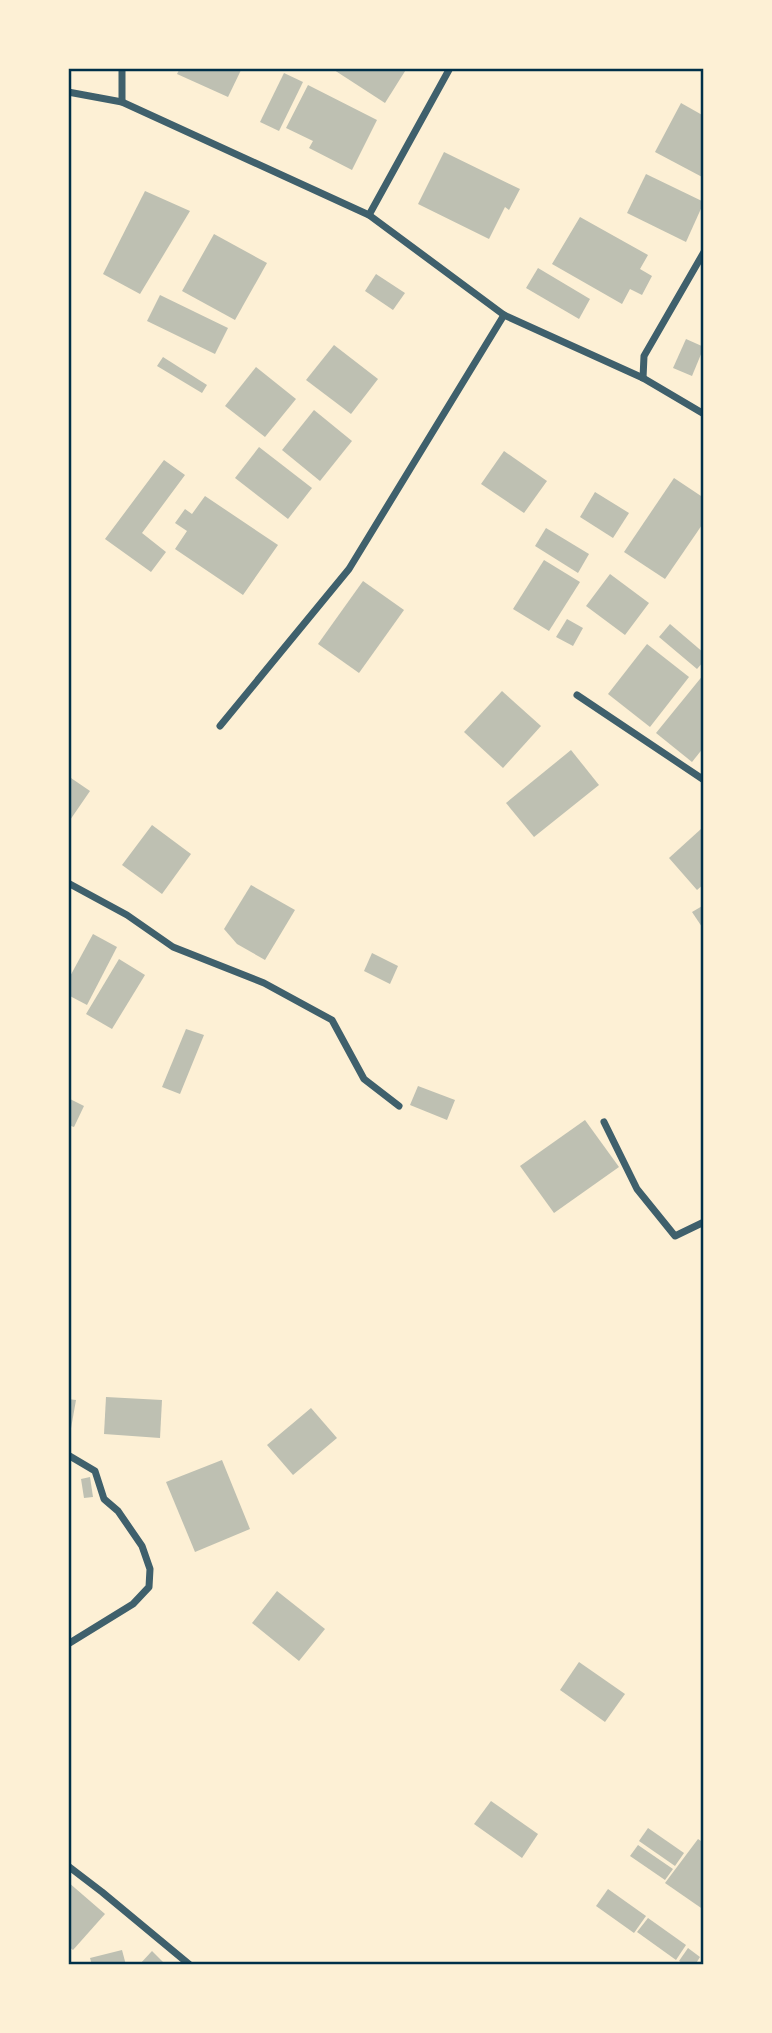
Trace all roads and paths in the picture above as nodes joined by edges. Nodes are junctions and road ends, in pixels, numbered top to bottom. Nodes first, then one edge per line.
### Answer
1 (122, 68) edge
2 (450, 68) edge
3 (68, 92) edge
4 (122, 102) junction
5 (369, 215) junction
6 (704, 252) edge
7 (504, 315) junction
8 (643, 378) junction
9 (704, 414) edge
10 (577, 695) dead end
11 (219, 726) dead end
12 (704, 780) edge
13 (68, 883) edge
14 (398, 1106) dead end
15 (604, 1122) dead end
16 (704, 1222) edge
17 (68, 1455) edge
18 (68, 1644) edge
19 (68, 1866) edge
20 (190, 1965) edge

1 - 4 street
2 - 5 street
3 - 4 street
4 - 5 street
5 - 7 street
6 - 8 street
7 - 8 street
7 - 11 street
8 - 9 street
10 - 12 street
13 - 14 street
15 - 16 street
17 - 18 street
19 - 20 street

